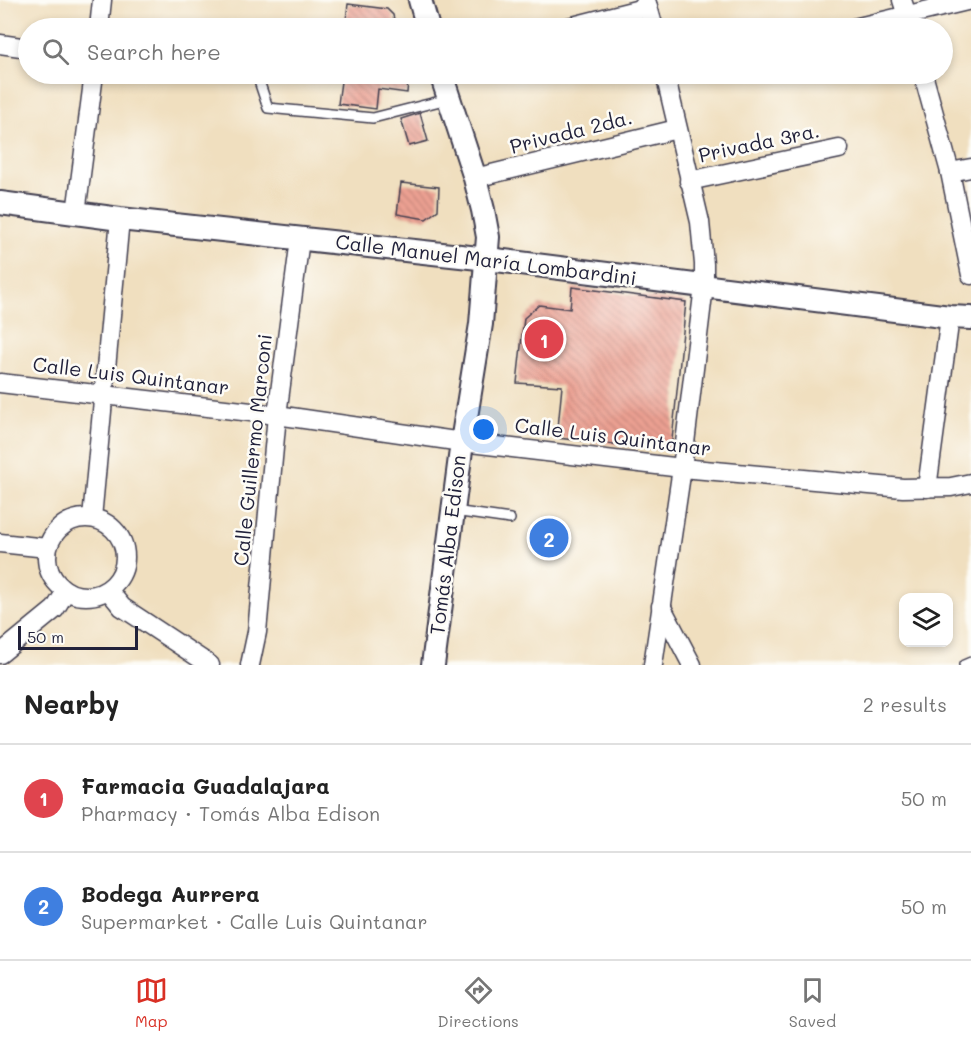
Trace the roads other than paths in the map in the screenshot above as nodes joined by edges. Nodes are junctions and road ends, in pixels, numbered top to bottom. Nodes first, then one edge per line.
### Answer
1 (102, 0) edge
2 (420, 0) edge
3 (971, 0) edge
4 (647, 4) edge
5 (907, 15) edge
6 (100, 18) edge
7 (425, 18) edge
8 (599, 18) edge
9 (0, 45) edge
10 (18, 47) edge
11 (93, 84) edge
12 (260, 84) dead end
13 (444, 84) edge
14 (667, 84) edge
15 (926, 84) edge
16 (448, 99) junction
17 (678, 129) junction
18 (839, 149) dead end
19 (971, 168) edge
20 (950, 172) junction
21 (474, 178) junction
22 (689, 181) junction
23 (0, 203) edge
24 (76, 213) junction
25 (120, 219) junction
26 (300, 239) junction
27 (488, 259) junction
28 (971, 275) edge
29 (704, 286) junction
30 (960, 318) edge
31 (0, 383) edge
32 (103, 395) junction
33 (277, 415) junction
34 (462, 442) junction
35 (682, 468) junction
36 (971, 483) edge
37 (927, 488) junction
38 (452, 511) junction
39 (92, 518) junction
40 (510, 519) dead end
41 (0, 543) edge
42 (47, 548) junction
43 (108, 590) junction
44 (66, 591) junction
45 (661, 606) junction
46 (0, 654) edge
47 (971, 662) edge
48 (210, 665) edge
49 (250, 665) edge
50 (433, 665) edge
51 (653, 665) edge
52 (692, 665) edge
53 (964, 665) edge

1 - 6 street
2 - 7 street
3 - 5 street
4 - 8 street
9 - 10 street
11 - 24 street
12 - 16 lane
13 - 16 street, Tomás Alba Edison
14 - 17 street
15 - 20 street
16 - 21 street, Tomás Alba Edison
17 - 21 street, Privada 2da.
17 - 22 street
18 - 22 street, Privada 3ra.
19 - 20 street
20 - 28 street
21 - 27 street, Tomás Alba Edison
22 - 29 street
23 - 24 street, Calle Manuel María Lombardini
24 - 25 street, Calle Manuel María Lombardini
25 - 26 street, Calle Manuel María Lombardini
25 - 32 street
26 - 27 street, Calle Manuel María Lombardini
26 - 33 street, Calle Guillermo Marconi
27 - 29 street, Calle Manuel María Lombardini
27 - 34 street, Tomás Alba Edison
29 - 30 street, Calle Manuel María Lombardini
29 - 35 street
30 - 37 street
31 - 32 street, Calle Luis Quintanar
32 - 33 street, Calle Luis Quintanar
32 - 39 street
33 - 34 street, Calle Luis Quintanar
33 - 49 street, Calle Guillermo Marconi
34 - 35 street, Calle Luis Quintanar
34 - 38 street, Tomás Alba Edison
35 - 37 street, Calle Luis Quintanar
35 - 45 street
36 - 37 street, Calle Luis Quintanar
38 - 40 lane
38 - 50 street, Tomás Alba Edison
39 - 42 street
39 - 43 street
41 - 42 street
42 - 44 street
43 - 44 street
43 - 48 street
44 - 46 street
45 - 51 street
45 - 52 street
47 - 53 lane

